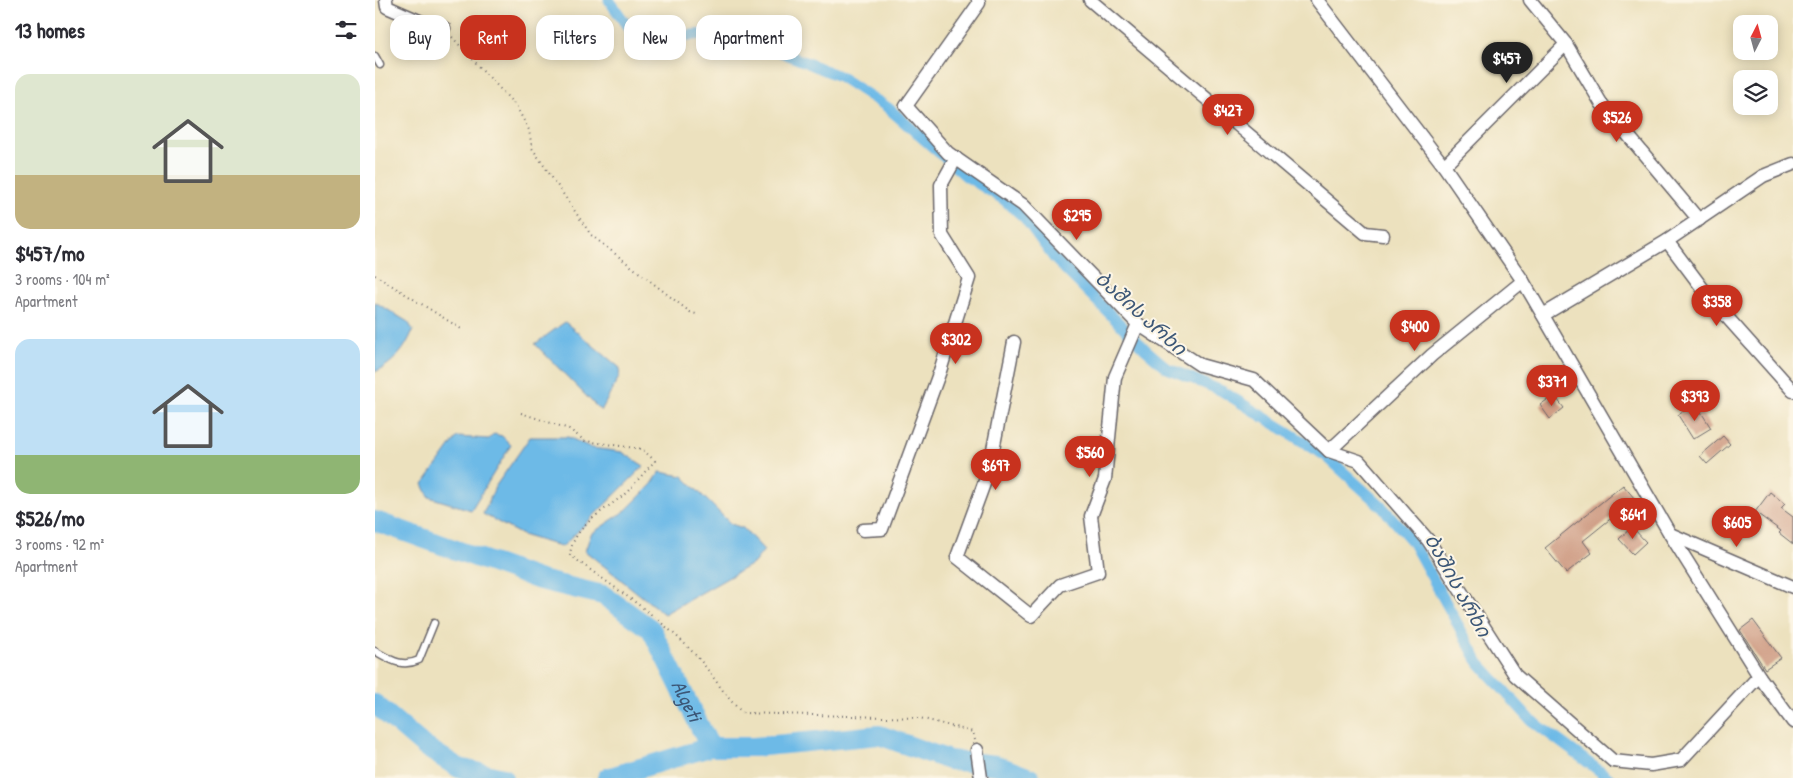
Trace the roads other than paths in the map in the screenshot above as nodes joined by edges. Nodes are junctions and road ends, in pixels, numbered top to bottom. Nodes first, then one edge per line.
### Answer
1 (386, 0) edge
2 (979, 0) edge
3 (1090, 0) edge
4 (1317, 0) edge
5 (1530, 0) edge
6 (405, 15) edge
7 (1566, 44) junction
8 (375, 56) edge
9 (380, 65) dead end
10 (956, 158) junction
11 (1793, 164) edge
12 (1444, 166) junction
13 (1699, 220) junction
14 (1383, 235) dead end
15 (1667, 241) junction
16 (1523, 281) junction
17 (1543, 315) junction
18 (1138, 324) junction
19 (1014, 342) dead end
20 (1793, 391) edge
21 (1329, 451) junction
22 (863, 530) dead end
23 (1670, 534) junction
24 (1793, 587) edge
25 (434, 624) dead end
26 (375, 651) edge
27 (1759, 676) junction
28 (1793, 722) edge
29 (977, 750) road end
30 (980, 776) edge

1 - 6 street
2 - 10 street
3 - 14 street
4 - 12 street
5 - 7 street
7 - 12 street
7 - 13 street
8 - 9 lane
10 - 18 street
10 - 22 street
11 - 13 street
12 - 16 street
13 - 15 street
15 - 17 street
15 - 20 street
16 - 17 street
16 - 21 street
17 - 23 street
18 - 19 street
18 - 21 street
21 - 27 street
23 - 24 street
23 - 27 street
25 - 26 lane
27 - 28 street
29 - 30 street

